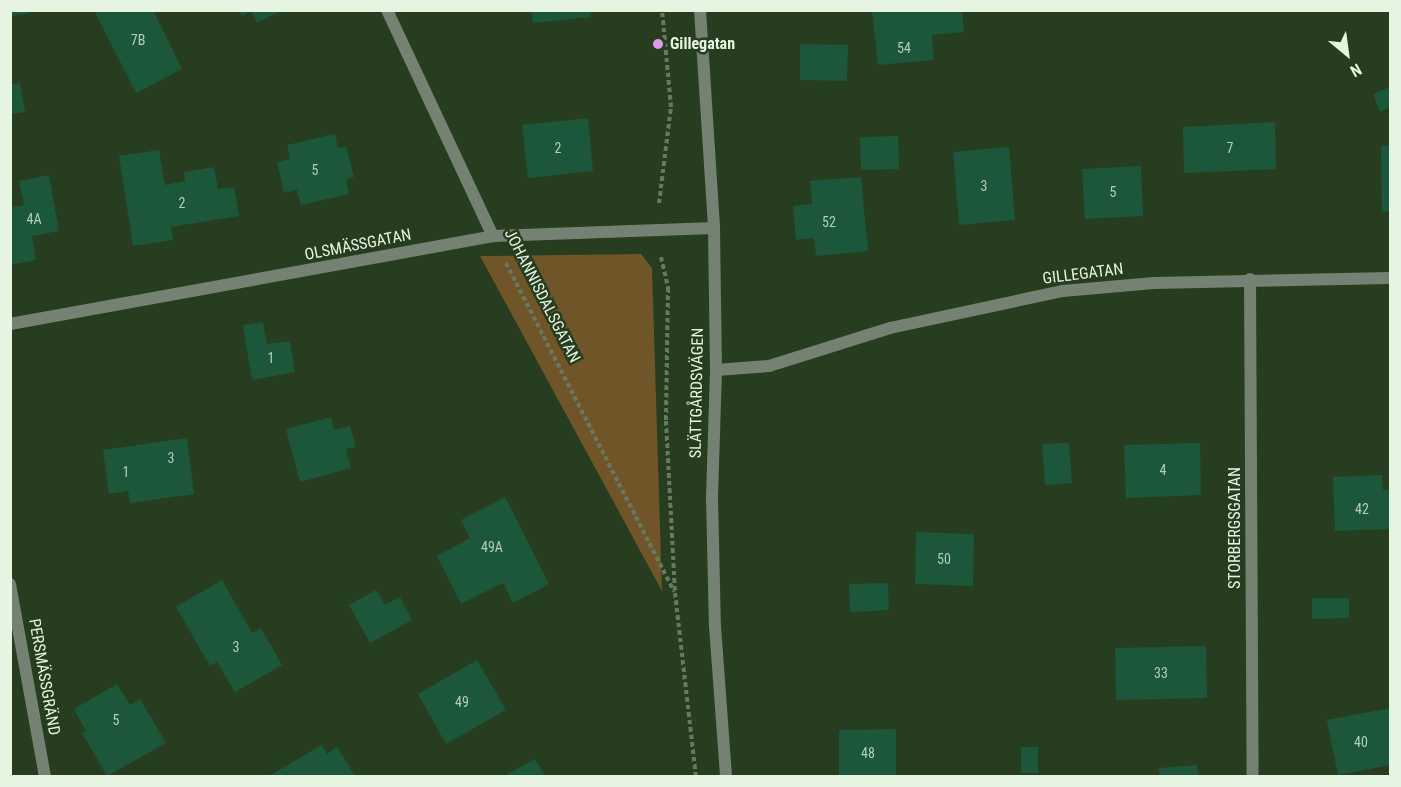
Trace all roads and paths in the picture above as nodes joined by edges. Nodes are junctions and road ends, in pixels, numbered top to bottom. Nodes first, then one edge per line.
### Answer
1 (387, 10) edge
2 (662, 10) edge
3 (700, 10) edge
4 (714, 228) junction
5 (656, 231) junction
6 (492, 236) junction
7 (1390, 278) edge
8 (1250, 279) junction
9 (10, 324) edge
10 (716, 369) junction
11 (10, 584) edge
12 (675, 593) junction
13 (45, 777) edge
14 (696, 777) edge
15 (726, 777) edge
16 (1253, 777) edge

1 - 6 street, JOHANNISDALSGATAN
2 - 5 path
3 - 4 street, SLÄTTGÅRDSVÄGEN
4 - 5 street, OLSMÄSSGATAN
4 - 10 street, SLÄTTGÅRDSVÄGEN
5 - 6 street, OLSMÄSSGATAN
5 - 12 path
6 - 9 street, OLSMÄSSGATAN
6 - 12 path, JOHANNISDALSGATAN
7 - 8 street, GILLEGATAN
8 - 10 street, GILLEGATAN
8 - 16 street, STORBERGSGATAN
10 - 15 street, SLÄTTGÅRDSVÄGEN
11 - 13 street, PERSMÄSSGRÄND
12 - 14 path

